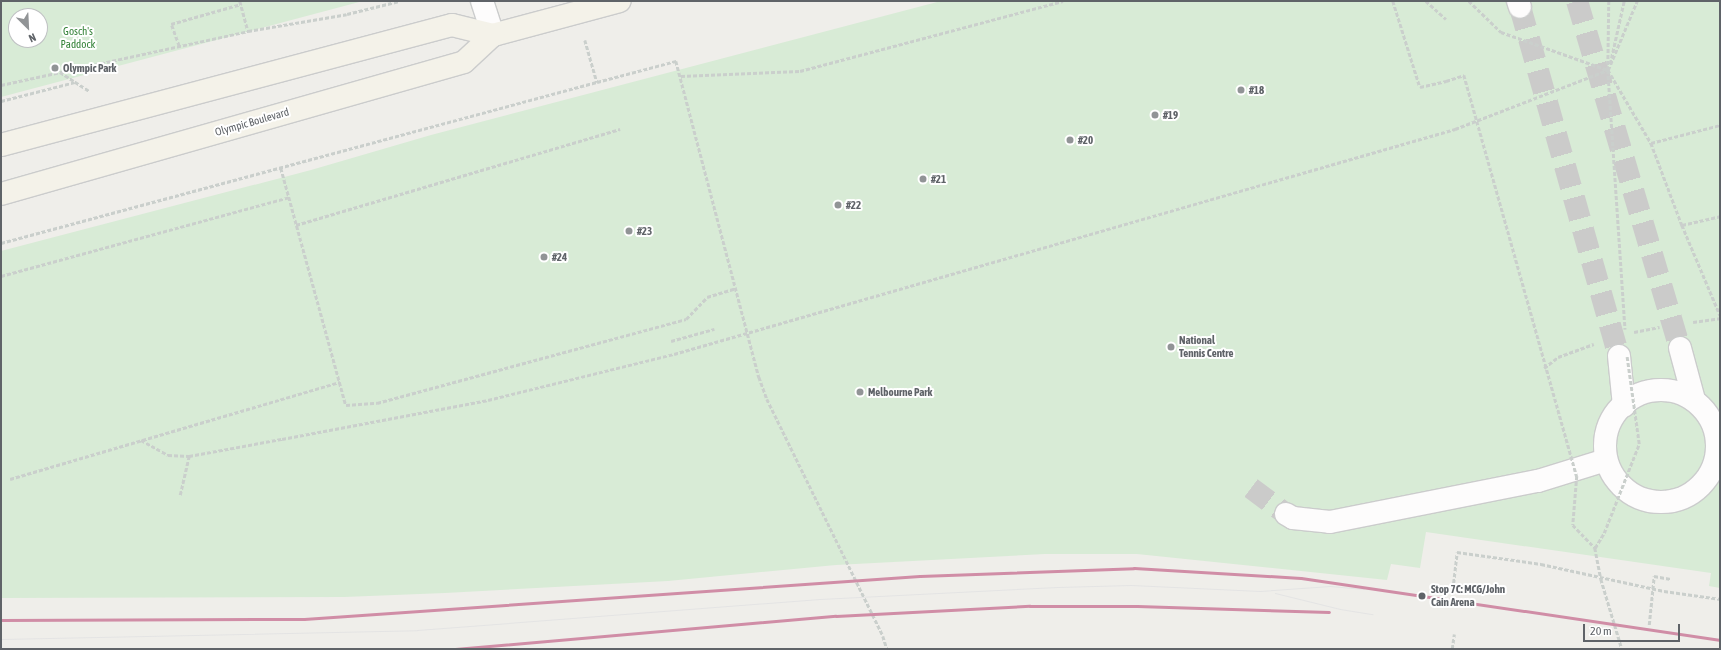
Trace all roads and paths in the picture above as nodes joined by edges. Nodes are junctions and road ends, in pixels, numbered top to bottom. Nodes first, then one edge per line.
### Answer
1 (399, 1) edge
2 (482, 1) edge
3 (620, 1) edge
4 (1063, 1) edge
5 (1393, 1) edge
6 (1426, 1) edge
7 (1469, 1) edge
8 (1609, 1) edge
9 (1624, 1) edge
10 (1637, 1) edge
11 (240, 2) edge
12 (577, 12) junction
13 (1446, 19) dead end
14 (248, 31) junction
15 (493, 35) junction
16 (179, 46) junction
17 (1608, 70) junction
18 (681, 76) junction
19 (74, 82) dead end
20 (598, 82) junction
21 (1, 85) edge
22 (1, 101) edge
23 (1720, 125) edge
24 (620, 129) dead end
25 (1651, 142) junction
26 (1, 144) edge
27 (281, 168) junction
28 (1, 194) edge
29 (289, 197) junction
30 (1720, 216) edge
31 (296, 225) junction
32 (1682, 225) junction
33 (1, 243) edge
34 (1, 276) edge
35 (736, 288) junction
36 (1720, 315) edge
37 (714, 329) dead end
38 (1626, 333) dead end
39 (671, 341) dead end
40 (1680, 348) tunnel mouth
41 (1624, 355) joint
42 (340, 382) junction
43 (1694, 400) junction
44 (1624, 406) junction
45 (141, 440) junction
46 (189, 456) junction
47 (1606, 460) junction
48 (10, 479) dead end
49 (1714, 480) edge
50 (180, 495) dead end
51 (1286, 514) tunnel mouth
52 (1595, 548) junction
53 (1601, 579) junction
54 (1653, 589) junction
55 (1452, 595) dead end
56 (1720, 599) edge
57 (1649, 625) dead end
58 (1454, 634) dead end
59 (887, 649) edge
60 (1452, 649) edge
61 (1622, 649) edge

1 - 14 path
2 - 15 lane
3 - 12 main road, Olympic Boulevard
4 - 18 path
5 - 52 path, bridge
6 - 13 path
7 - 17 path
8 - 17 path
9 - 17 path
10 - 17 path
11 - 14 path
11 - 16 path
12 - 15 main road, Olympic Boulevard
12 - 20 path
14 - 16 path
15 - 26 main road, Olympic Boulevard
15 - 28 main road, Olympic Boulevard
16 - 21 path
17 - 25 path
17 - 38 path
17 - 46 path, bridge
18 - 20 path
18 - 35 path
19 - 22 path
20 - 27 path
23 - 25 path
24 - 31 path
25 - 32 path
27 - 29 path
27 - 33 path
29 - 31 path
29 - 34 path
30 - 32 path
31 - 42 path
32 - 36 path
35 - 42 path
35 - 59 path, bridge
37 - 39 path
40 - 43 lane
41 - 44 lane
41 - 52 path, bridge
42 - 45 path
43 - 44 lane
43 - 49 lane
44 - 47 lane
45 - 46 path
45 - 48 path
46 - 50 path
47 - 49 lane
47 - 51 lane
52 - 53 path
53 - 54 path, bridge
53 - 55 path, bridge
53 - 61 path
54 - 56 path, bridge
54 - 57 path
58 - 60 path

